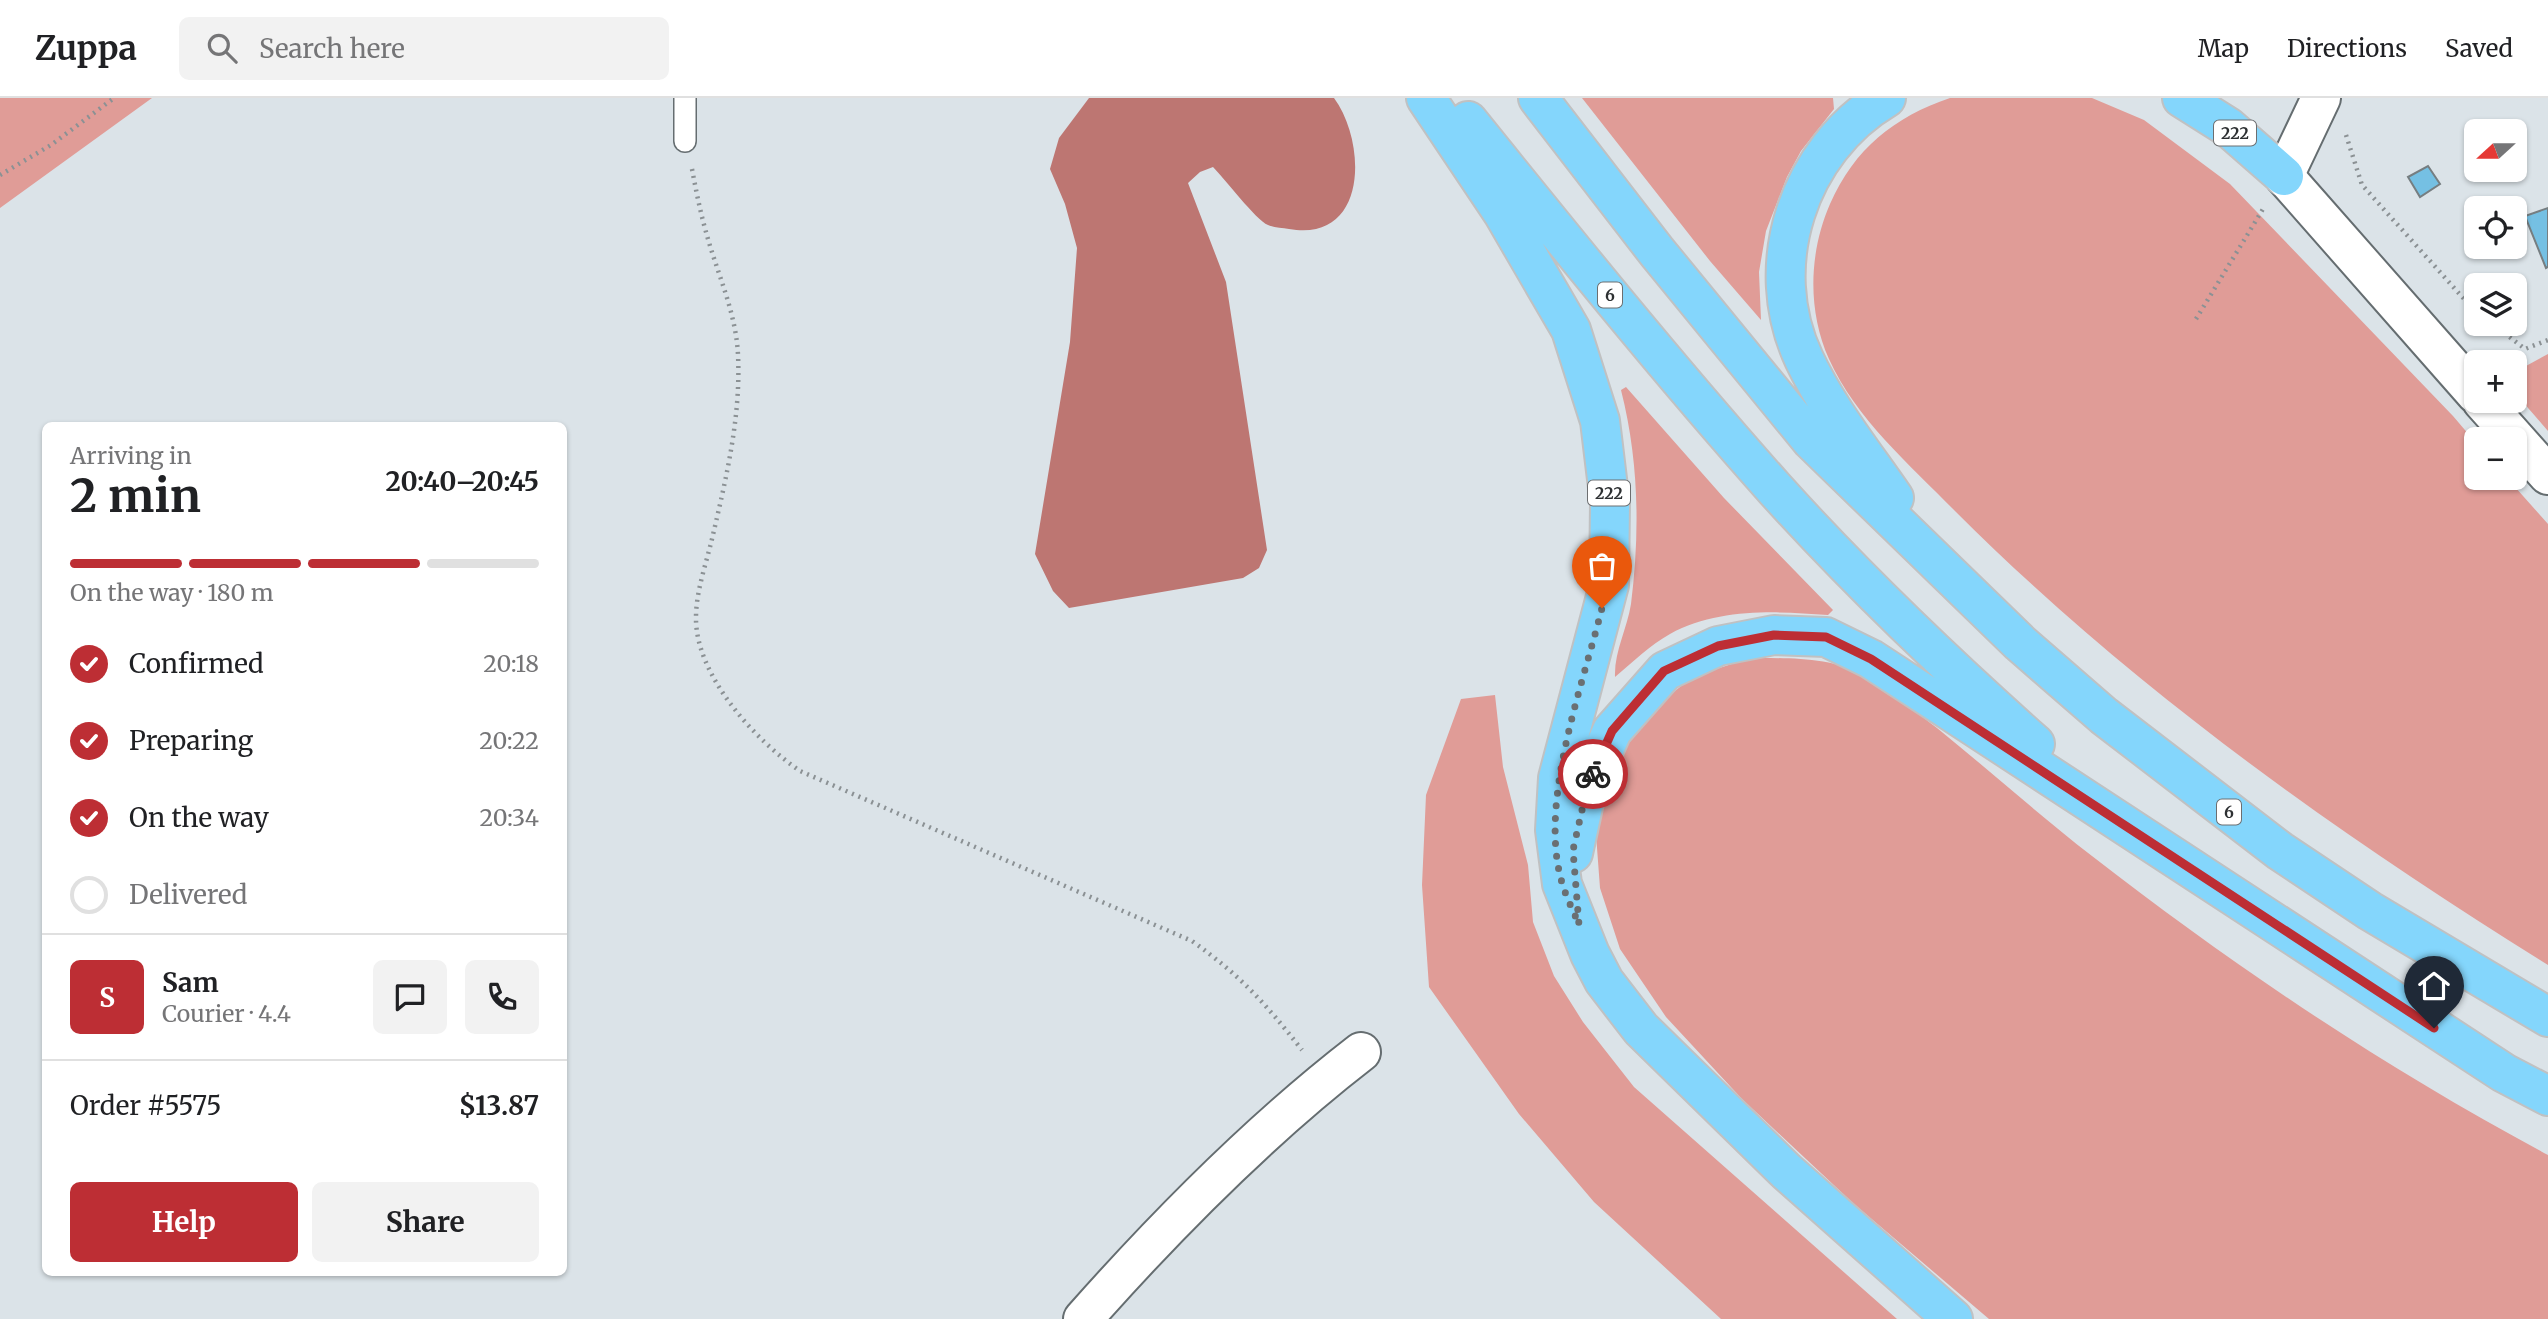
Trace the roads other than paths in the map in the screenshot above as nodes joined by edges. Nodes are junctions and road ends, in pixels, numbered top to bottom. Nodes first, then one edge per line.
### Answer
1 (685, 98) edge
2 (1426, 98) edge
3 (1449, 98) edge
4 (1538, 98) edge
5 (1886, 98) edge
6 (2182, 98) edge
7 (2331, 110) edge
8 (685, 141) road end
9 (2284, 176) junction
10 (2464, 380) edge
11 (2493, 413) edge
12 (2548, 475) edge
13 (1940, 567) junction
14 (2134, 832) junction
15 (1579, 925) junction
16 (2548, 1017) edge
17 (1361, 1052) dead end
18 (2548, 1096) edge
19 (1083, 1319) edge
20 (1953, 1319) edge

1 - 8 lane
2 - 15 highway, 222
3 - 14 highway, 6
4 - 13 highway, 6
5 - 13 highway
6 - 9 highway, 222
7 - 9 street
9 - 10 street, 222
11 - 12 street
13 - 16 highway, 6
14 - 15 highway
14 - 18 highway, 6
15 - 20 highway
17 - 19 street

